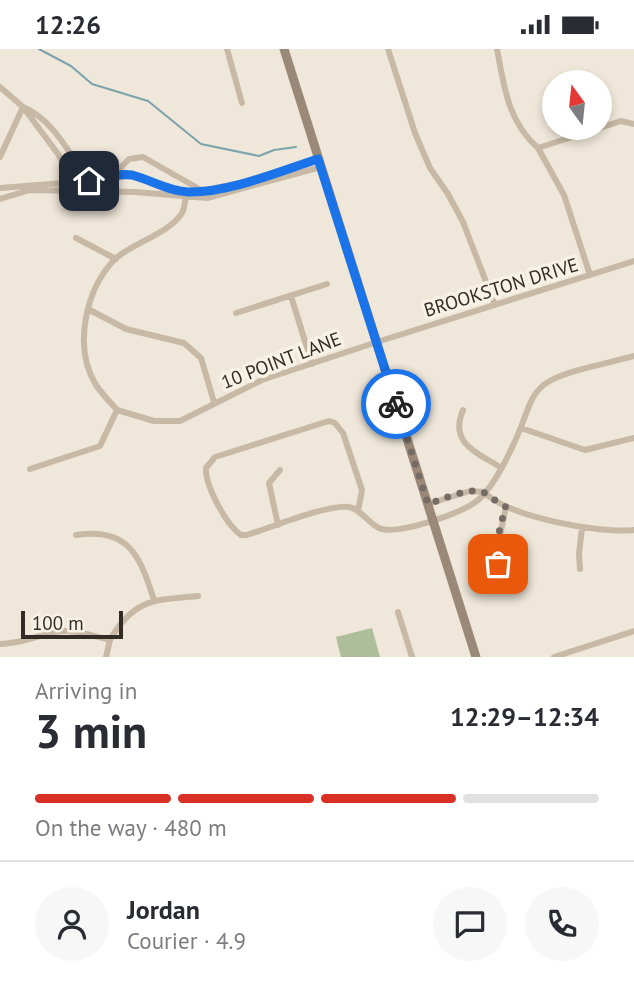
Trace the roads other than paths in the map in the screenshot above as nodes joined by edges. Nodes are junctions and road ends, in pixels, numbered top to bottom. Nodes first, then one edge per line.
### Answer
1 (227, 49) edge
2 (284, 49) edge
3 (388, 49) edge
4 (496, 49) edge
5 (0, 87) edge
6 (242, 103) dead end
7 (23, 107) junction
8 (634, 124) edge
9 (538, 148) junction
10 (0, 156) edge
11 (320, 163) junction
12 (108, 177) junction
13 (89, 181) junction
14 (73, 182) junction
15 (4, 188) edge
16 (202, 191) junction
17 (86, 192) junction
18 (117, 192) junction
19 (186, 194) junction
20 (0, 199) edge
21 (76, 239) dead end
22 (116, 258) junction
23 (634, 261) edge
24 (590, 275) junction
25 (327, 284) dead end
26 (291, 296) junction
27 (495, 305) junction
28 (88, 309) junction
29 (236, 313) dead end
30 (377, 342) junction
31 (634, 356) edge
32 (312, 364) junction
33 (214, 402) junction
34 (117, 410) junction
35 (463, 410) dead end
36 (521, 428) junction
37 (634, 438) edge
38 (500, 467) junction
39 (30, 469) dead end
40 (281, 470) dead end
41 (484, 492) junction
42 (428, 504) junction
43 (506, 507) junction
44 (358, 511) junction
45 (433, 520) junction
46 (278, 525) junction
47 (582, 528) junction
48 (634, 530) edge
49 (76, 535) dead end
50 (580, 569) dead end
51 (501, 573) dead end
52 (198, 596) dead end
53 (154, 600) junction
54 (398, 612) dead end
55 (634, 631) edge
56 (110, 640) junction
57 (0, 644) edge
58 (106, 657) edge
59 (412, 657) edge
60 (476, 657) edge
61 (554, 657) edge

1 - 6 street
2 - 11 street
3 - 27 street
4 - 9 street
5 - 7 street
7 - 10 street
7 - 13 street
7 - 14 street
8 - 9 street
9 - 24 street
11 - 16 street
11 - 19 street
11 - 30 street
12 - 13 street
12 - 16 street
12 - 18 street
12 - 19 street
13 - 14 street
14 - 15 street
14 - 17 street
15 - 20 street
16 - 19 street
17 - 18 street
17 - 20 street
18 - 19 street
19 - 22 street
21 - 22 street
22 - 28 street
23 - 24 street, BROOKSTON DRIVE
24 - 27 street, BROOKSTON DRIVE
25 - 26 street
26 - 29 street
26 - 32 street
27 - 30 street, BROOKSTON DRIVE
28 - 33 street
28 - 34 street
30 - 32 street, 10 POINT LANE
30 - 42 street
31 - 36 street
32 - 33 street, 10 POINT LANE
33 - 34 street, 10 POINT LANE
34 - 39 street
35 - 38 street
36 - 37 street
36 - 38 street
38 - 41 street
40 - 46 street
41 - 42 street
41 - 43 street
41 - 45 street
42 - 45 street
43 - 47 street
43 - 51 street
44 - 45 street
44 - 46 street
44 - 46 street
45 - 60 street
47 - 48 street
47 - 50 street
49 - 53 street
52 - 53 street
53 - 56 street
54 - 59 street
55 - 61 street
56 - 57 street
56 - 58 street

